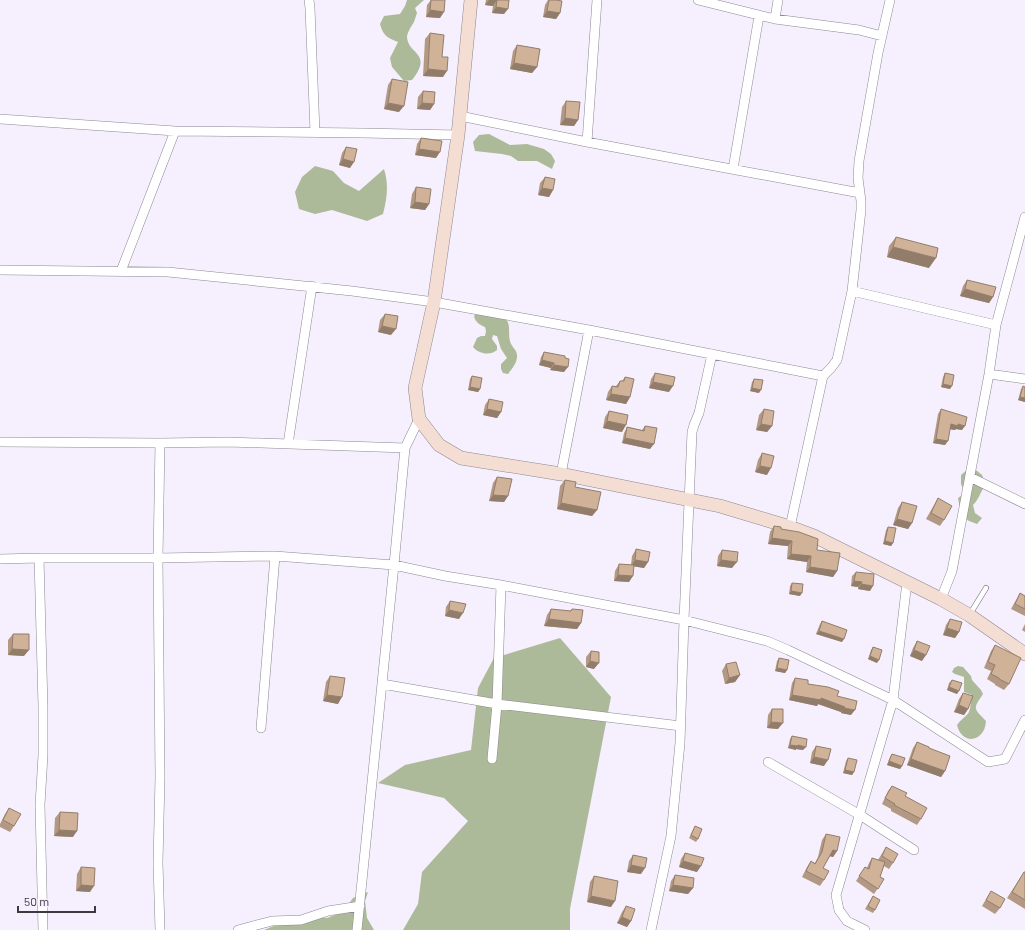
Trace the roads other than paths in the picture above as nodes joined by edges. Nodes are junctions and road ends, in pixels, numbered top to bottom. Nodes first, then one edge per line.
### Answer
1 (309, 0) edge
2 (471, 0) edge
3 (597, 0) edge
4 (698, 0) edge
5 (778, 0) edge
6 (890, 0) edge
7 (759, 16) junction
8 (775, 19) junction
9 (882, 36) junction
10 (460, 116) junction
11 (0, 119) edge
12 (175, 131) junction
13 (315, 132) junction
14 (458, 135) junction
15 (587, 142) junction
16 (733, 169) junction
17 (860, 193) junction
18 (1024, 223) edge
19 (0, 270) edge
20 (121, 271) junction
21 (312, 286) junction
22 (852, 291) junction
23 (434, 302) junction
24 (996, 325) junction
25 (589, 330) junction
26 (712, 354) junction
27 (989, 374) junction
28 (823, 376) junction
29 (1025, 379) edge
30 (419, 419) junction
31 (0, 442) edge
32 (160, 444) junction
33 (288, 444) junction
34 (405, 448) junction
35 (561, 474) junction
36 (970, 477) junction
37 (690, 500) junction
38 (1025, 504) edge
39 (790, 527) junction
40 (275, 556) junction
41 (39, 558) junction
42 (158, 558) junction
43 (0, 559) edge
44 (394, 565) junction
45 (907, 582) junction
46 (501, 585) junction
47 (986, 588) dead end
48 (942, 599) junction
49 (969, 615) junction
50 (684, 620) junction
51 (1025, 654) edge
52 (382, 684) junction
53 (893, 700) junction
54 (497, 704) junction
55 (1025, 720) edge
56 (681, 726) junction
57 (261, 728) dead end
58 (492, 759) dead end
59 (768, 762) dead end
60 (860, 816) junction
61 (914, 850) dead end
62 (360, 906) junction
63 (161, 929) edge
64 (43, 930) edge
65 (238, 930) edge
66 (357, 930) edge
67 (651, 930) edge
68 (865, 930) edge

1 - 13 street
2 - 10 street
3 - 15 street
4 - 7 street
5 - 8 street
6 - 9 street
7 - 8 street
7 - 16 street
8 - 9 street
9 - 17 street
10 - 14 street
10 - 15 street
11 - 12 street
12 - 13 street
12 - 20 street
13 - 14 street
14 - 23 street
15 - 16 street
16 - 17 street
17 - 22 street
18 - 24 street
19 - 20 street
20 - 21 street
21 - 23 street
21 - 33 street
22 - 24 street
22 - 28 street
23 - 25 street
23 - 30 street
24 - 27 street
25 - 26 street
25 - 35 street
26 - 28 street
26 - 37 street
27 - 29 street
27 - 36 street
28 - 39 street
30 - 34 street
30 - 35 street
31 - 32 street
32 - 33 street
32 - 42 street
33 - 34 street
34 - 44 street
35 - 37 street
36 - 38 street
36 - 48 street
37 - 39 street
37 - 50 street
39 - 45 street
40 - 42 street
40 - 44 street
40 - 57 street
41 - 42 street
41 - 43 street
41 - 64 street
42 - 63 street
44 - 46 street
44 - 52 street
45 - 48 street
45 - 53 street
46 - 50 street
46 - 54 street
47 - 49 lane
48 - 49 street
49 - 51 street
50 - 53 street
50 - 56 street
52 - 54 street
52 - 62 street
53 - 55 street
53 - 60 street
54 - 56 street
54 - 58 street
56 - 67 street
59 - 60 street
60 - 61 street
60 - 68 street
62 - 65 street
62 - 66 street

